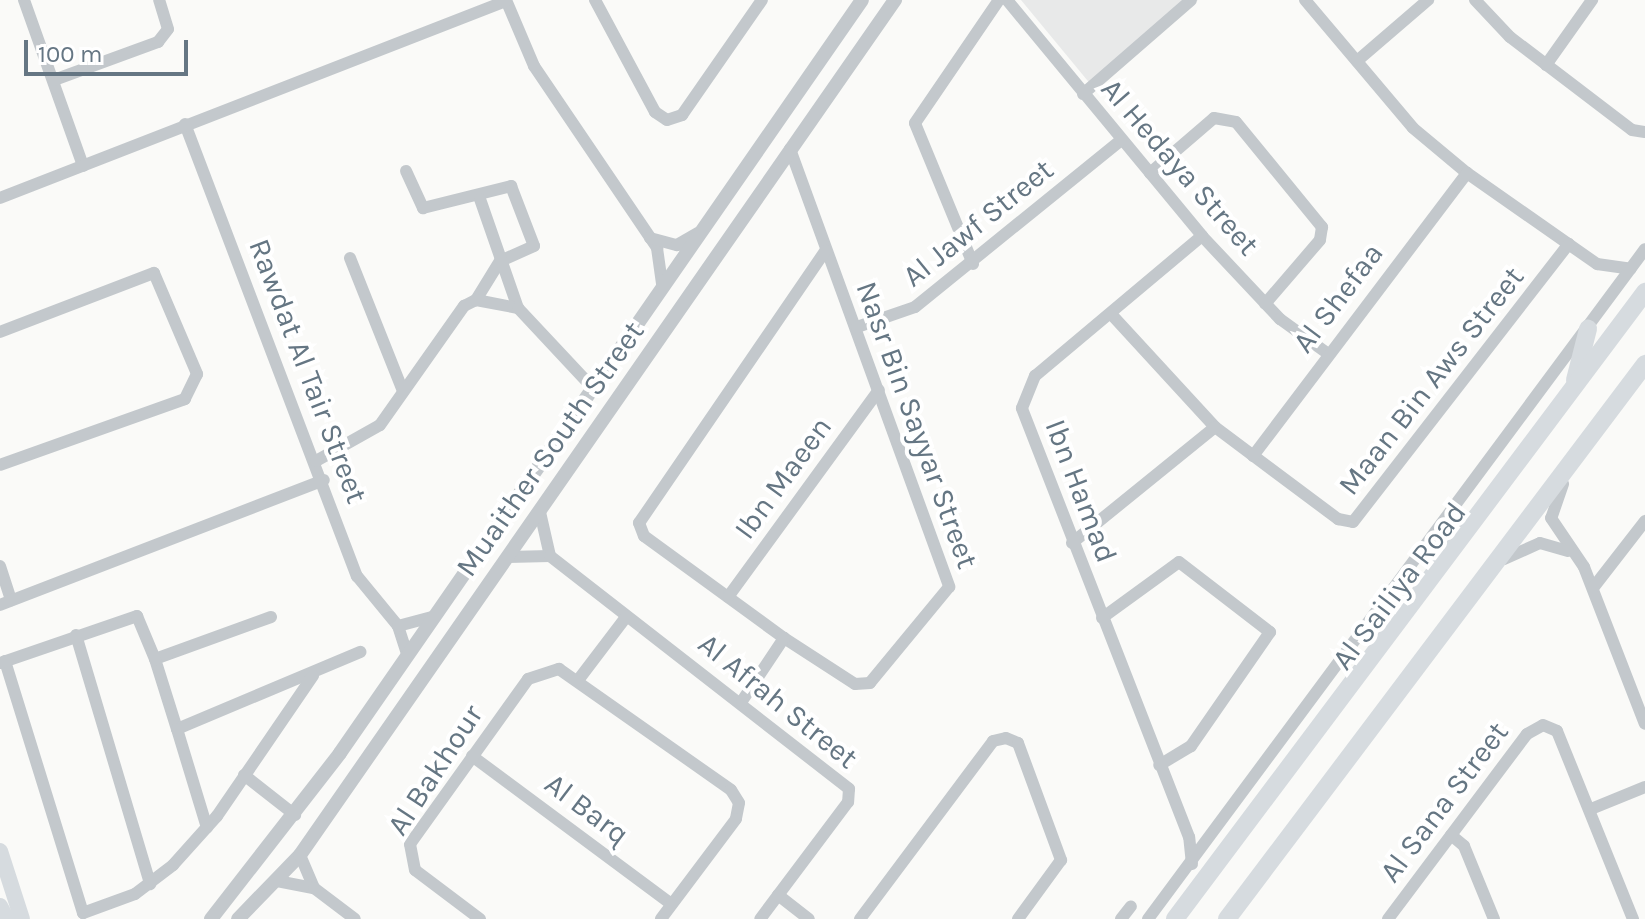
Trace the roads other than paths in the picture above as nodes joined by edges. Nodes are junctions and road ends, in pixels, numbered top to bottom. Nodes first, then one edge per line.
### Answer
1 (24, 0) edge
2 (159, 0) edge
3 (506, 0) edge
4 (595, 0) edge
5 (895, 0) edge
6 (999, 0) edge
7 (1007, 0) edge
8 (1191, 0) edge
9 (1305, 0) edge
10 (1428, 0) edge
11 (1475, 0) edge
12 (1592, 0) edge
13 (861, 1) edge
14 (754, 3) edge
15 (1357, 61) junction
16 (1546, 65) junction
17 (54, 80) junction
18 (1083, 94) junction
19 (185, 124) junction
20 (1645, 132) edge
21 (1121, 140) junction
22 (790, 149) junction
23 (83, 166) junction
24 (406, 171) dead end
25 (1150, 173) junction
26 (1467, 173) junction
27 (767, 183) junction
28 (799, 183) junction
29 (0, 198) edge
30 (480, 199) junction
31 (700, 231) junction
32 (641, 232) junction
33 (1202, 236) junction
34 (1569, 244) junction
35 (1645, 249) edge
36 (825, 251) junction
37 (350, 258) dead end
38 (500, 261) junction
39 (973, 264) junction
40 (1597, 264) junction
41 (1631, 269) junction
42 (662, 285) junction
43 (1645, 292) edge
44 (1613, 294) junction
45 (476, 300) junction
46 (1265, 304) junction
47 (518, 308) junction
48 (1112, 315) junction
49 (857, 327) junction
50 (1588, 329) junction
51 (0, 332) edge
52 (1327, 353) junction
53 (1645, 364) edge
54 (592, 387) junction
55 (879, 390) junction
56 (403, 391) junction
57 (1572, 394) junction
58 (1215, 427) junction
59 (1592, 431) junction
60 (1253, 456) junction
61 (316, 461) junction
62 (0, 465) edge
63 (324, 480) junction
64 (540, 512) junction
65 (1645, 521) edge
66 (1072, 543) junction
67 (1571, 553) junction
68 (550, 556) junction
69 (508, 557) junction
70 (0, 566) edge
71 (1485, 573) junction
72 (1593, 588) junction
73 (728, 597) junction
74 (6, 602) edge
75 (271, 617) dead end
76 (432, 617) junction
77 (626, 617) junction
78 (1102, 618) junction
79 (398, 626) junction
80 (76, 635) junction
81 (784, 638) junction
82 (360, 652) dead end
83 (407, 654) junction
84 (155, 659) junction
85 (2, 662) edge
86 (313, 676) junction
87 (579, 679) junction
88 (742, 701) junction
89 (1645, 724) edge
90 (177, 729) junction
91 (472, 756) junction
92 (1159, 765) junction
93 (244, 775) junction
94 (1645, 787) edge
95 (1591, 809) junction
96 (295, 815) junction
97 (207, 828) junction
98 (1185, 828) junction
99 (1214, 835) junction
100 (1451, 835) junction
101 (0, 851) edge
102 (300, 855) junction
103 (1192, 864) junction
104 (277, 881) junction
105 (150, 884) junction
106 (314, 888) junction
107 (778, 895) junction
108 (671, 904) junction
109 (0, 906) edge
110 (1131, 906) dead end
111 (7, 919) edge
112 (22, 919) edge
113 (211, 919) edge
114 (238, 919) edge
115 (355, 919) edge
116 (480, 919) edge
117 (661, 919) edge
118 (760, 919) edge
119 (809, 919) edge
120 (860, 919) edge
121 (1018, 919) edge
122 (1121, 919) edge
123 (1148, 919) edge
124 (1175, 919) edge
125 (1227, 919) edge
126 (1388, 919) edge
127 (1494, 919) edge
128 (1633, 919) edge

1 - 17 street
2 - 17 street
3 - 19 street
3 - 32 street
4 - 14 street
5 - 22 street, Muaither South Street
6 - 39 street
7 - 18 street, Al Hedaya Street
8 - 18 street
9 - 15 street
10 - 15 street
11 - 16 street
12 - 16 street
13 - 31 street, Muaither South Street
15 - 26 street
16 - 20 street
17 - 23 street
18 - 21 street, Al Hedaya Street
19 - 23 street
19 - 61 street, Rawdat Al Tair Street
21 - 25 street, Al Hedaya Street
21 - 39 street, Al Jawf Street
22 - 27 street, Muaither South Street
22 - 28 street, Nasr Bin Sayyar Street
23 - 29 street
24 - 30 street
25 - 33 street, Al Hedaya Street
25 - 46 street
26 - 34 street
26 - 52 street, Al Shefaa
27 - 28 street
27 - 64 street, Muaither South Street
28 - 36 street, Nasr Bin Sayyar Street
30 - 38 street
30 - 38 street
31 - 32 street
31 - 42 street, Muaither South Street
32 - 42 street
33 - 46 street, Al Hedaya Street
33 - 48 street, Ibn Hamad
34 - 40 street
34 - 60 street, Maan Bin Aws Street
35 - 41 street, Al Sailiya Road
36 - 49 street, Nasr Bin Sayyar Street
36 - 73 street, Nasr Bin Sayyar Street
37 - 56 street
38 - 45 street
38 - 47 street
39 - 49 street, Al Jawf Street
40 - 41 street
40 - 44 street
41 - 44 street, Al Sailiya Road
42 - 54 street, Muaither South Street
43 - 57 main road, Al Sailiya Road
44 - 50 street, Al Sailiya Road
45 - 47 street
45 - 56 street
46 - 52 street, Al Hedaya Street
47 - 54 street
48 - 58 street, Maan Bin Aws Street
48 - 66 street, Ibn Hamad
49 - 55 street, Nasr Bin Sayyar Street
50 - 57 main road
50 - 99 street, Al Sailiya Road
51 - 62 street
52 - 60 street, Al Shefaa
53 - 59 main road, Al Sailiya Road
54 - 76 street, Muaither South Street
55 - 73 street, Ibn Maeen
55 - 81 street, Nasr Bin Sayyar Street
56 - 61 street
57 - 124 main road, Al Sailiya Road
58 - 60 street, Maan Bin Aws Street
58 - 66 street
59 - 67 street
59 - 71 main road, Al Sailiya Road
61 - 63 street, Rawdat Al Tair Street
63 - 74 street
63 - 79 street, Rawdat Al Tair Street
64 - 68 street
64 - 69 street, Muaither South Street
65 - 72 street
66 - 78 street, Ibn Hamad
67 - 71 street
67 - 72 street
68 - 69 street
68 - 77 street, Al Afrah Street
69 - 102 street, Muaither South Street
70 - 74 street
71 - 125 main road, Al Sailiya Road
72 - 89 street
73 - 81 street, Nasr Bin Sayyar Street
75 - 84 street
76 - 79 street
76 - 83 street, Muaither South Street
77 - 87 street
77 - 88 street, Al Afrah Street
78 - 92 street, Ibn Hamad
78 - 92 street
79 - 83 street, Rawdat Al Tair Street
80 - 84 street
80 - 85 street
80 - 105 street
81 - 88 street
82 - 86 street
83 - 96 street, Muaither South Street
84 - 90 street
85 - 105 street
86 - 90 street
86 - 93 street
87 - 91 street, Al Bakhour
87 - 108 street
88 - 107 street, Al Afrah Street
90 - 97 street
91 - 108 street, Al Barq
91 - 116 street, Al Bakhour
92 - 98 street, Ibn Hamad
93 - 96 street
93 - 97 street
94 - 95 street
95 - 100 street, Al Sana Street
95 - 128 street, Al Sana Street
96 - 113 street, Muaither South Street
97 - 105 street
98 - 99 street
98 - 103 street, Ibn Hamad
99 - 103 street, Al Sailiya Road
100 - 126 street, Al Sana Street
100 - 127 street
101 - 112 main road
102 - 104 street, Muaither South Street
102 - 106 street
103 - 123 street, Al Sailiya Road
104 - 106 street
104 - 114 street, Muaither South Street
106 - 115 street
107 - 118 street, Al Afrah Street
107 - 119 street
108 - 117 street
109 - 111 main road
110 - 122 street
120 - 121 street

